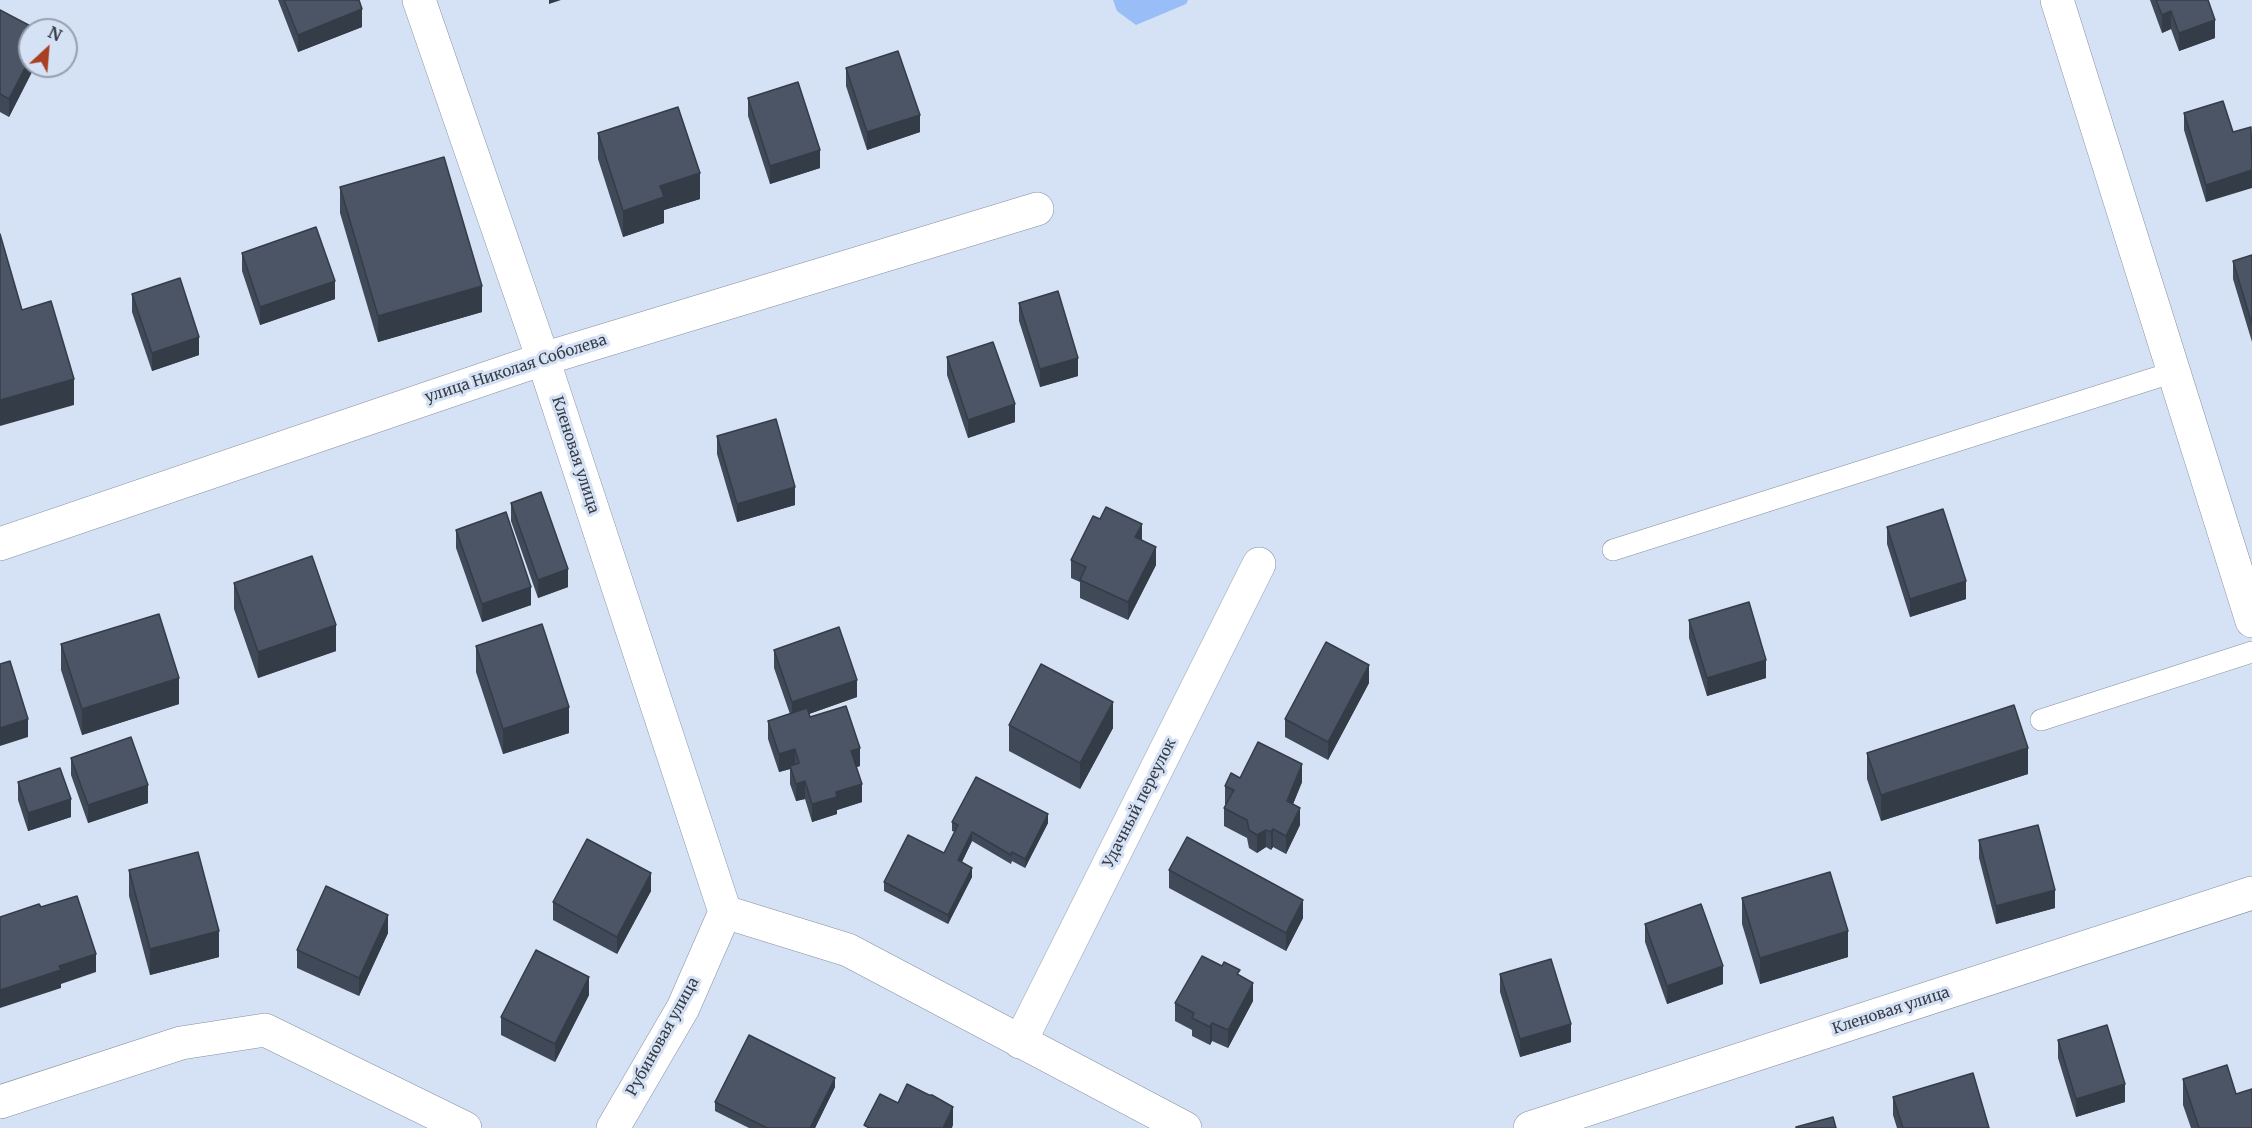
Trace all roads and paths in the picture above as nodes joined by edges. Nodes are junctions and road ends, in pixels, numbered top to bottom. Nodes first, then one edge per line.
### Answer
1 (419, 0) edge
2 (2056, 0) edge
3 (1037, 209) dead end
4 (543, 359) junction
5 (2174, 372) junction
6 (0, 544) edge
7 (1613, 550) dead end
8 (1259, 564) dead end
9 (2252, 621) edge
10 (2252, 652) edge
11 (2041, 720) dead end
12 (2252, 893) edge
13 (725, 912) junction
14 (1020, 1042) junction
15 (0, 1102) edge
16 (465, 1128) edge
17 (613, 1128) edge
18 (1185, 1128) edge
19 (1530, 1128) edge

1 - 4 street, Кленовая улица
2 - 5 street
3 - 4 street, улица Николая Соболева
4 - 6 street, улица Николая Соболева
4 - 13 street, Кленовая улица
5 - 7 lane
5 - 9 street
8 - 14 street, Удачный переулок
10 - 11 lane
12 - 19 street, Кленовая улица
13 - 14 street
13 - 17 street, Рубиновая улица
14 - 18 street
15 - 16 street

